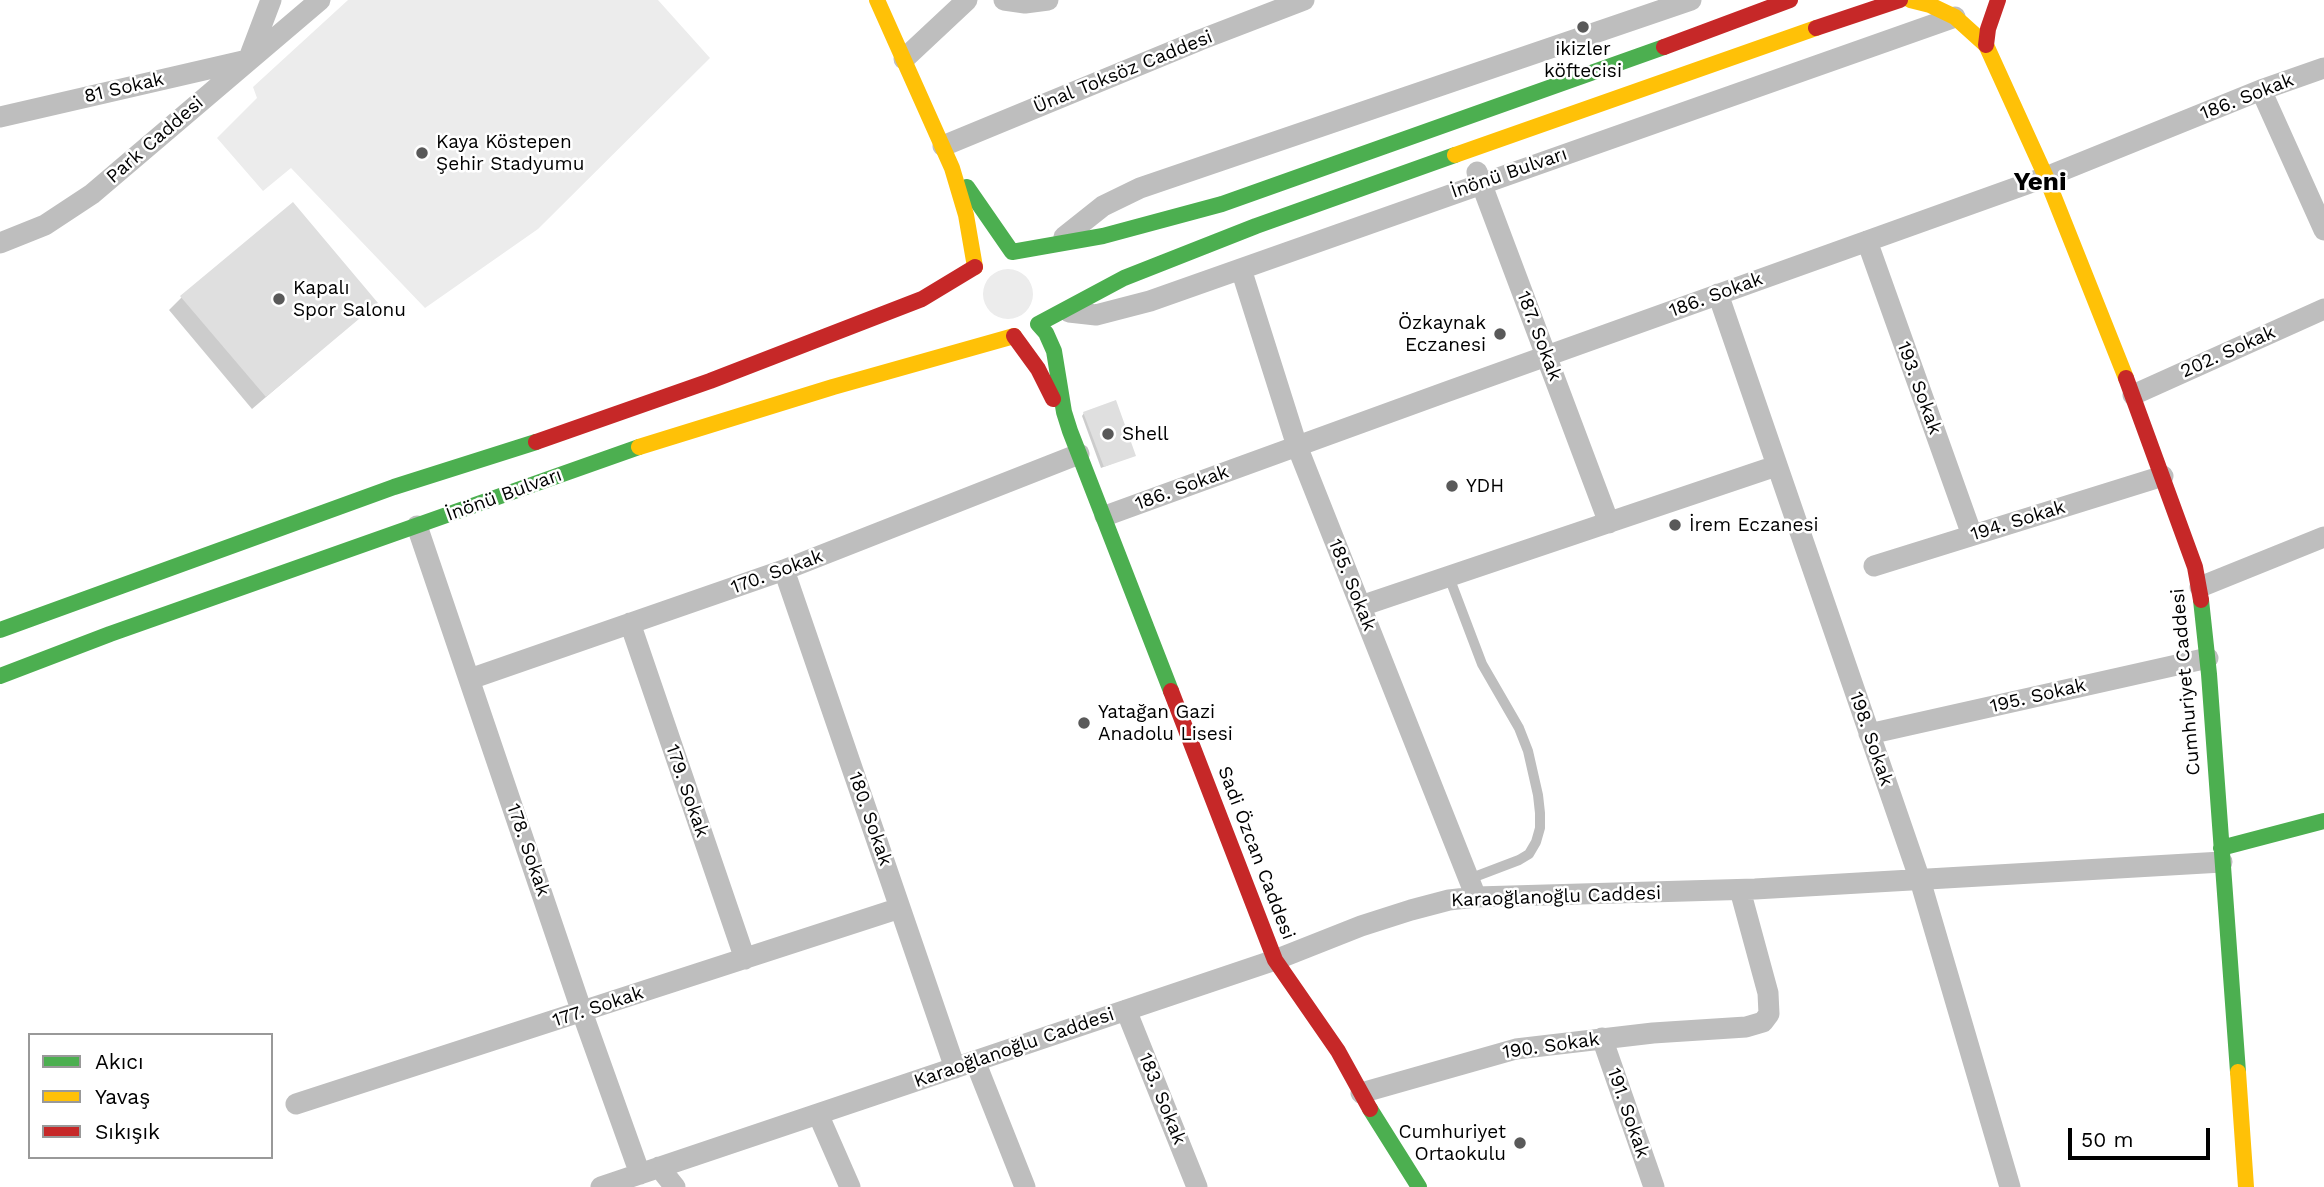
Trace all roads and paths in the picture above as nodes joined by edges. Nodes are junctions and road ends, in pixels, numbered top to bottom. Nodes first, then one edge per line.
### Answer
1 (271, 0) edge
2 (320, 0) edge
3 (877, 0) edge
4 (967, 0) edge
5 (1004, 0) edge
6 (1048, 0) edge
7 (1304, 0) edge
8 (1691, 0) edge
9 (1790, 0) edge
10 (1900, 0) edge
11 (1910, 0) edge
12 (2001, 1) edge
13 (1955, 17) junction
14 (1986, 45) junction
15 (904, 59) junction
16 (249, 60) junction
17 (2324, 68) edge
18 (2261, 90) junction
19 (0, 117) edge
20 (943, 146) junction
21 (1468, 150) junction
22 (2046, 177) junction
23 (1481, 183) junction
24 (2324, 230) edge
25 (1867, 241) junction
26 (0, 243) edge
27 (1054, 246) junction
28 (993, 257) junction
29 (1037, 262) dead end
30 (1241, 269) junction
31 (965, 290) dead end
32 (1718, 295) junction
33 (1055, 305) junction
34 (2324, 309) edge
35 (1038, 324) junction
36 (978, 325) dead end
37 (1014, 337) junction
38 (1546, 356) junction
39 (2133, 395) junction
40 (1070, 431) junction
41 (1297, 446) junction
42 (1079, 454) junction
43 (1776, 466) junction
44 (2163, 476) junction
45 (1105, 516) junction
46 (1609, 523) junction
47 (417, 526) junction
48 (1972, 535) junction
49 (2324, 537) edge
50 (1874, 566) dead end
51 (784, 570) junction
52 (1449, 577) junction
53 (2200, 587) junction
54 (1361, 607) junction
55 (630, 623) junction
56 (0, 630) edge
57 (2208, 658) junction
58 (0, 676) edge
59 (470, 680) junction
60 (1869, 734) junction
61 (2324, 821) edge
62 (2221, 855) junction
63 (1920, 880) junction
64 (1472, 888) junction
65 (1740, 890) junction
66 (900, 908) junction
67 (745, 959) junction
68 (1275, 960) junction
69 (1126, 1010) junction
70 (582, 1012) junction
71 (1602, 1038) junction
72 (965, 1064) junction
73 (1361, 1093) junction
74 (296, 1104) dead end
75 (818, 1114) junction
76 (650, 1170) junction
77 (601, 1187) edge
78 (674, 1187) edge
79 (850, 1187) edge
80 (1025, 1187) edge
81 (1197, 1187) edge
82 (1419, 1187) edge
83 (1654, 1187) edge
84 (2010, 1187) edge
85 (2246, 1187) edge

1 - 16 street, Park Caddesi
2 - 16 street
3 - 15 main road
4 - 15 street
5 - 6 street
7 - 20 street, Ünal Toksöz Caddesi
8 - 27 street
9 - 27 main road, İnönü Bulvarı
10 - 21 main road, İnönü Bulvarı
11 - 13 main road, Cumhuriyet Caddesi
12 - 14 main road
13 - 14 main road, Cumhuriyet Caddesi
13 - 23 street, İnönü Bulvarı
14 - 22 main road, Cumhuriyet Caddesi
15 - 20 main road
16 - 19 street, 81 Sokak
16 - 26 street, Park Caddesi
17 - 18 street, 186. Sokak
18 - 22 street, 186. Sokak
18 - 24 street
20 - 28 main road
20 - 28 main road
21 - 23 street, 187. Sokak
21 - 33 main road, İnönü Bulvarı
22 - 25 street, 186. Sokak
22 - 39 main road, Cumhuriyet Caddesi
23 - 30 street, İnönü Bulvarı
23 - 38 street, 187. Sokak
25 - 32 street, 186. Sokak
25 - 48 street, 193. Sokak
27 - 28 main road, İnönü Bulvarı
28 - 29 main road
28 - 31 main road
28 - 56 main road, İnönü Bulvarı
30 - 33 street, İnönü Bulvarı
30 - 41 street, 185. Sokak
32 - 38 street, 186. Sokak
32 - 43 street, 198. Sokak
33 - 35 main road
34 - 39 street, 202. Sokak
35 - 37 main road, İnönü Bulvarı
35 - 40 main road, Sadi Özcan Caddesi
36 - 37 main road
37 - 40 main road, Sadi Özcan Caddesi
37 - 47 main road, İnönü Bulvarı
38 - 41 street, 186. Sokak
38 - 46 street, 187. Sokak
39 - 44 main road, Cumhuriyet Caddesi
40 - 42 main road, Sadi Özcan Caddesi
41 - 45 street, 186. Sokak
41 - 54 street, 185. Sokak
42 - 45 main road, Sadi Özcan Caddesi
42 - 51 street, 170. Sokak
43 - 46 street
43 - 60 street, 198. Sokak
44 - 48 street, 194. Sokak
44 - 53 main road, Cumhuriyet Caddesi
45 - 68 main road, Sadi Özcan Caddesi
46 - 52 street
47 - 58 main road, İnönü Bulvarı
47 - 59 street, 178. Sokak
48 - 50 street, 194. Sokak
49 - 53 street
51 - 55 street, 170. Sokak
51 - 66 street, 180. Sokak
52 - 54 street
52 - 64 lane
53 - 57 main road, Cumhuriyet Caddesi
54 - 64 street, 185. Sokak
55 - 59 street, 170. Sokak
55 - 67 street, 179. Sokak
57 - 60 street, 195. Sokak
57 - 62 main road, Cumhuriyet Caddesi
59 - 70 street, 178. Sokak
60 - 63 street, 198. Sokak
61 - 62 main road, Karaoğlanoğlu Caddesi
62 - 63 street, Karaoğlanoğlu Caddesi
62 - 85 main road, Cumhuriyet Caddesi
63 - 65 street, Karaoğlanoğlu Caddesi
63 - 84 street, 198. Sokak
64 - 65 street, Karaoğlanoğlu Caddesi
64 - 68 street, Karaoğlanoğlu Caddesi
65 - 71 street, 190. Sokak
66 - 67 street, 177. Sokak
66 - 72 street, 180. Sokak
67 - 70 street, 177. Sokak
68 - 69 street, Karaoğlanoğlu Caddesi
68 - 73 main road, Sadi Özcan Caddesi
69 - 72 street, Karaoğlanoğlu Caddesi
69 - 81 street, 183. Sokak
70 - 74 street, 177. Sokak
70 - 76 street, 178. Sokak
71 - 73 street, 190. Sokak
71 - 83 street, 191. Sokak
72 - 75 street, Karaoğlanoğlu Caddesi
72 - 80 street, 180. Sokak
73 - 82 main road, Sadi Özcan Caddesi
75 - 76 street, Karaoğlanoğlu Caddesi
75 - 79 street
76 - 77 street, Karaoğlanoğlu Caddesi
76 - 78 street, 178. Sokak

